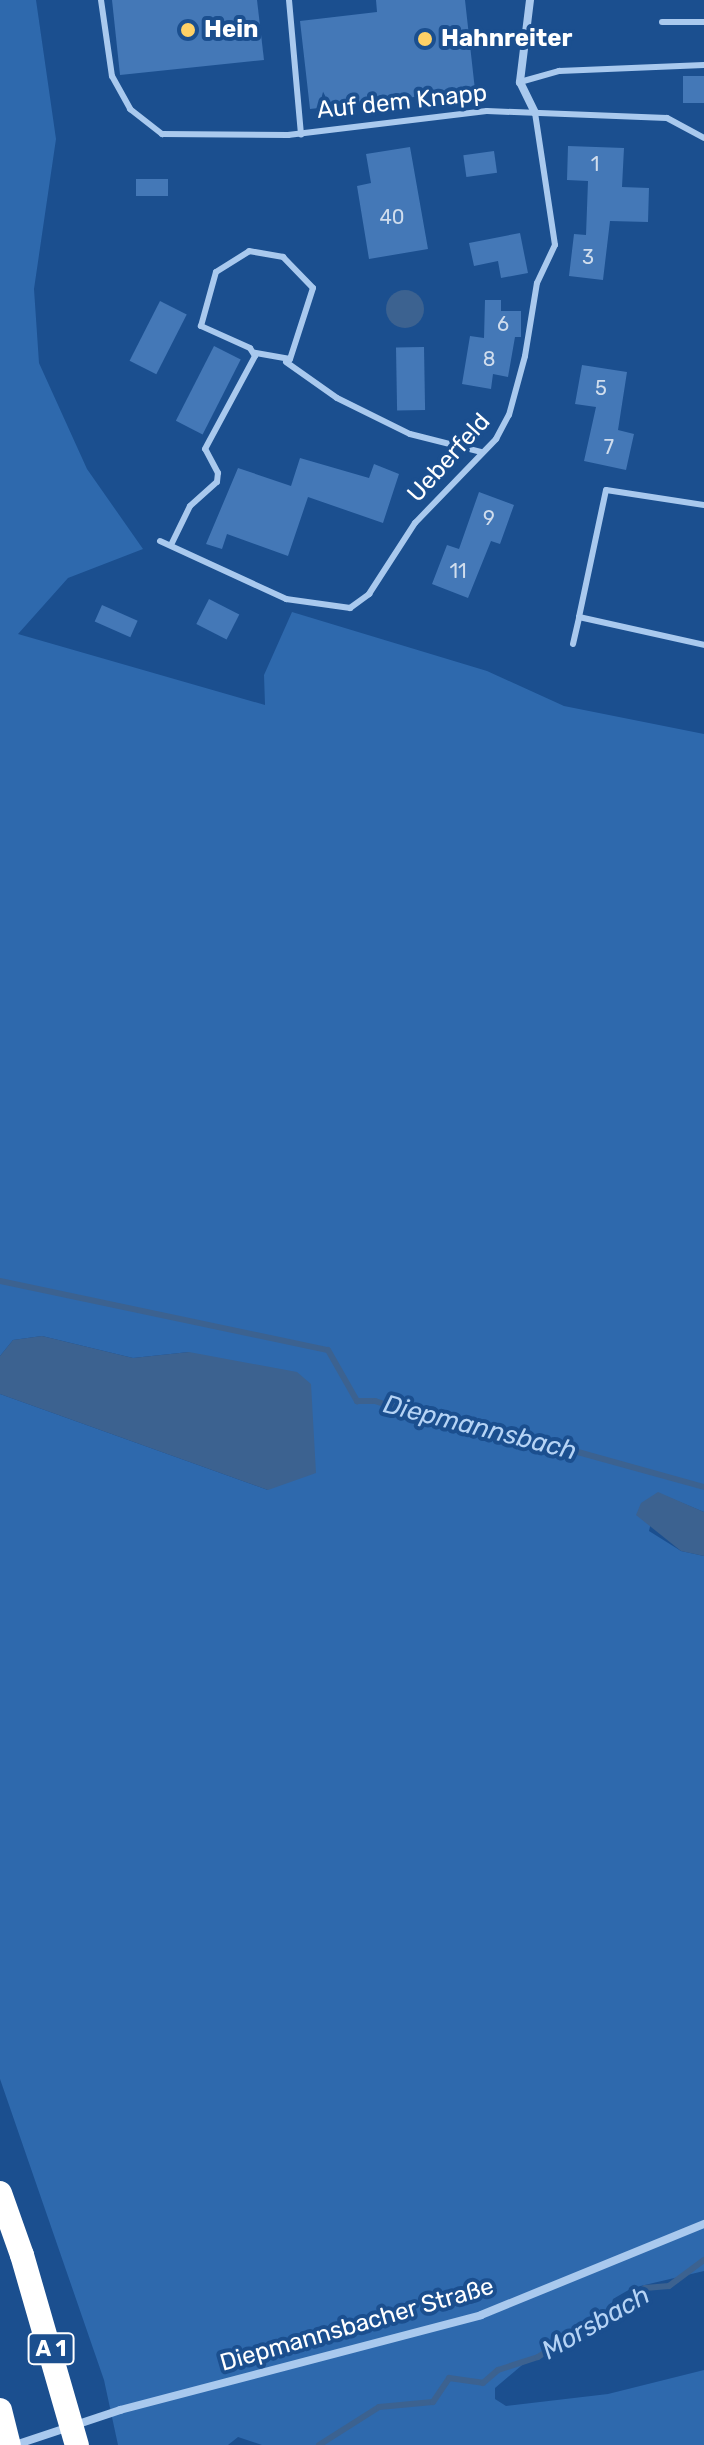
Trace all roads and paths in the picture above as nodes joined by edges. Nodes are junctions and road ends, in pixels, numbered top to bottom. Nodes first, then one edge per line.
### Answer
1 (101, 0) edge
2 (289, 0) edge
3 (530, 0) edge
4 (662, 22) dead end
5 (704, 22) edge
6 (704, 65) edge
7 (520, 82) junction
8 (535, 113) junction
9 (301, 134) junction
10 (704, 138) edge
11 (255, 353) junction
12 (286, 362) junction
13 (481, 452) junction
14 (704, 505) edge
15 (160, 541) dead end
16 (171, 545) junction
17 (579, 617) junction
18 (573, 644) dead end
19 (704, 645) edge
20 (0, 2193) edge
21 (704, 2224) edge
22 (0, 2410) edge
23 (12, 2445) edge
24 (77, 2445) edge

1 - 9 lane, Auf dem Knapp
2 - 9 lane, Auf dem Knapp
3 - 7 street, Auf dem Knapp
4 - 5 lane
6 - 7 lane
7 - 8 street, Auf dem Knapp
8 - 9 lane, Auf dem Knapp
8 - 10 lane
8 - 13 lane, Ueberfeld
11 - 12 lane
11 - 12 lane
11 - 16 lane
12 - 13 lane
13 - 16 lane, Ueberfeld
14 - 17 lane
15 - 16 lane, Ueberfeld
17 - 18 lane
17 - 19 lane
20 - 24 highway, A 1, bridge
21 - 23 street, Diepmannsbacher Straße
22 - 23 highway

